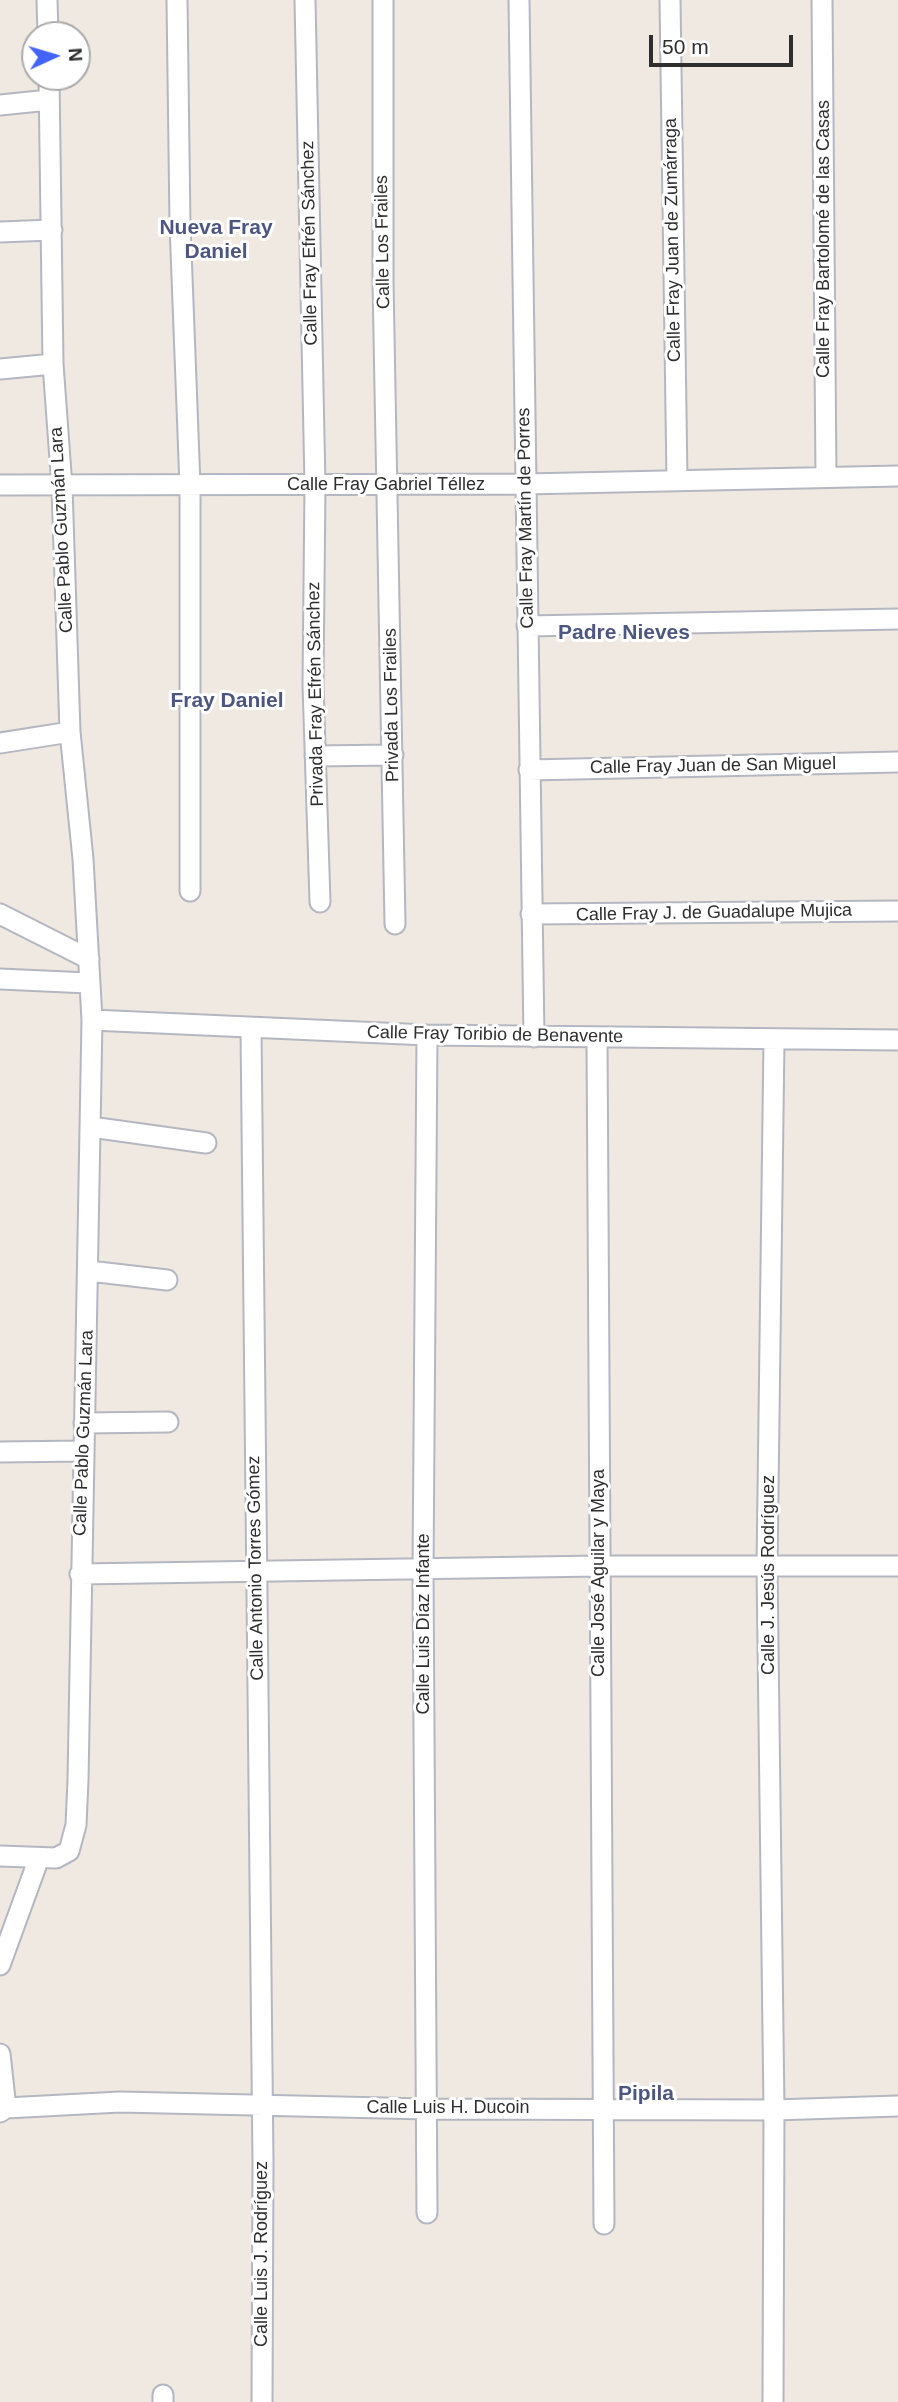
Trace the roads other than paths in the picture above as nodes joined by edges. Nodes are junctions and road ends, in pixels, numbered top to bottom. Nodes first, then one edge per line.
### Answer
1 (47, 0) edge
2 (177, 0) edge
3 (305, 0) edge
4 (383, 0) edge
5 (519, 0) edge
6 (670, 0) edge
7 (822, 0) edge
8 (48, 21) edge
9 (49, 91) edge
10 (49, 100) junction
11 (0, 105) edge
12 (52, 230) junction
13 (0, 232) edge
14 (53, 364) junction
15 (0, 369) edge
16 (898, 476) edge
17 (826, 477) junction
18 (677, 480) junction
19 (525, 484) junction
20 (0, 485) edge
21 (316, 485) junction
22 (388, 485) junction
23 (190, 486) junction
24 (62, 487) junction
25 (898, 618) edge
26 (527, 626) junction
27 (70, 732) junction
28 (0, 743) edge
29 (393, 755) junction
30 (315, 756) junction
31 (898, 762) edge
32 (529, 769) junction
33 (190, 891) dead end
34 (320, 902) dead end
35 (898, 911) edge
36 (0, 914) edge
37 (531, 914) junction
38 (395, 925) dead end
39 (89, 959) junction
40 (0, 979) edge
41 (88, 983) junction
42 (92, 1020) junction
43 (251, 1029) junction
44 (428, 1035) junction
45 (534, 1037) junction
46 (597, 1038) junction
47 (774, 1040) junction
48 (898, 1040) edge
49 (92, 1127) junction
50 (206, 1143) dead end
51 (89, 1271) junction
52 (167, 1280) dead end
53 (167, 1422) dead end
54 (84, 1423) junction
55 (83, 1451) junction
56 (0, 1452) edge
57 (599, 1566) junction
58 (898, 1566) edge
59 (767, 1567) junction
60 (424, 1570) junction
61 (256, 1572) junction
62 (80, 1574) junction
63 (0, 1856) edge
64 (39, 1858) junction
65 (0, 1965) edge
66 (0, 2054) edge
67 (262, 2106) junction
68 (898, 2106) edge
69 (602, 2107) junction
70 (428, 2109) junction
71 (3, 2110) edge
72 (774, 2110) junction
73 (427, 2213) dead end
74 (604, 2224) dead end
75 (262, 2402) edge
76 (773, 2402) edge

1 - 8 street
2 - 23 street
3 - 21 street, Calle Fray Efrén Sánchez
4 - 22 street, Calle Los Frailes
5 - 19 street, Calle Fray Martín de Porres
6 - 18 street, Calle Fray Juan de Zumárraga
7 - 17 street, Calle Fray Bartolomé de las Casas
9 - 10 street, Calle Pablo Guzmán Lara
10 - 11 street
10 - 12 street, Calle Pablo Guzmán Lara
12 - 13 street
12 - 14 street, Calle Pablo Guzmán Lara
14 - 15 street
14 - 24 street, Calle Pablo Guzmán Lara
16 - 17 street, Calle Fray Gabriel Téllez
17 - 18 street, Calle Fray Gabriel Téllez
18 - 19 street, Calle Fray Gabriel Téllez
19 - 22 street, Calle Fray Gabriel Téllez
19 - 26 street, Calle Fray Martín de Porres
20 - 24 street, Calle Fray Gabriel Téllez
21 - 22 street, Calle Fray Gabriel Téllez
21 - 23 street, Calle Fray Gabriel Téllez
21 - 30 street, Privada Fray Efrén Sánchez
22 - 29 street, Privada Los Frailes
23 - 24 street, Calle Fray Gabriel Téllez
23 - 33 street
24 - 27 street, Calle Pablo Guzmán Lara
25 - 26 street
26 - 32 street, Calle Fray Martín de Porres
27 - 28 street
27 - 39 street, Calle Pablo Guzmán Lara
29 - 30 street
29 - 38 street, Privada Los Frailes
30 - 34 street, Privada Fray Efrén Sánchez
31 - 32 street, Calle Fray Juan de San Miguel
32 - 37 street, Calle Fray Martín de Porres
35 - 37 street, Calle Fray J. de Guadalupe Mujica
36 - 39 street
37 - 45 street, Calle Fray Martín de Porres
39 - 41 street, Calle Pablo Guzmán Lara
40 - 41 street
41 - 42 street, Calle Pablo Guzmán Lara
42 - 43 street, Calle Fray Toribio de Benavente
42 - 49 street, Calle Pablo Guzmán Lara
43 - 44 street, Calle Fray Toribio de Benavente
43 - 61 street, Calle Antonio Torres Gómez
44 - 45 street, Calle Fray Toribio de Benavente
44 - 60 street, Calle Luis Díaz Infante
45 - 46 street, Calle Fray Toribio de Benavente
46 - 47 street, Calle Fray Toribio de Benavente
46 - 57 street, Calle José Aguilar y Maya
47 - 48 street, Calle Fray Toribio de Benavente
47 - 59 street, Calle J. Jesús Rodríguez
49 - 50 street
49 - 51 street, Calle Pablo Guzmán Lara
51 - 52 street
51 - 54 street, Calle Pablo Guzmán Lara
53 - 54 street
54 - 55 street, Calle Pablo Guzmán Lara
55 - 56 street
55 - 62 street, Calle Pablo Guzmán Lara
57 - 59 street
57 - 60 street
57 - 69 street, Calle José Aguilar y Maya
58 - 59 street
59 - 72 street, Calle J. Jesús Rodríguez
60 - 61 street
60 - 70 street, Calle Luis Díaz Infante
61 - 62 street
61 - 67 street, Calle Antonio Torres Gómez
62 - 64 street, Calle Pablo Guzmán Lara
63 - 64 street
64 - 65 street
66 - 71 street
67 - 70 street, Calle Luis H. Ducoin
67 - 71 street, Calle Luis H. Ducoin
67 - 75 street, Calle Luis J. Rodríguez
68 - 72 street, Calle Luis H. Ducoin
69 - 70 street, Calle Luis H. Ducoin
69 - 72 street, Calle Luis H. Ducoin
69 - 74 street, Calle José Aguilar y Maya
70 - 73 street, Calle Luis Díaz Infante
72 - 76 street, Calle J. Jesús Rodríguez

